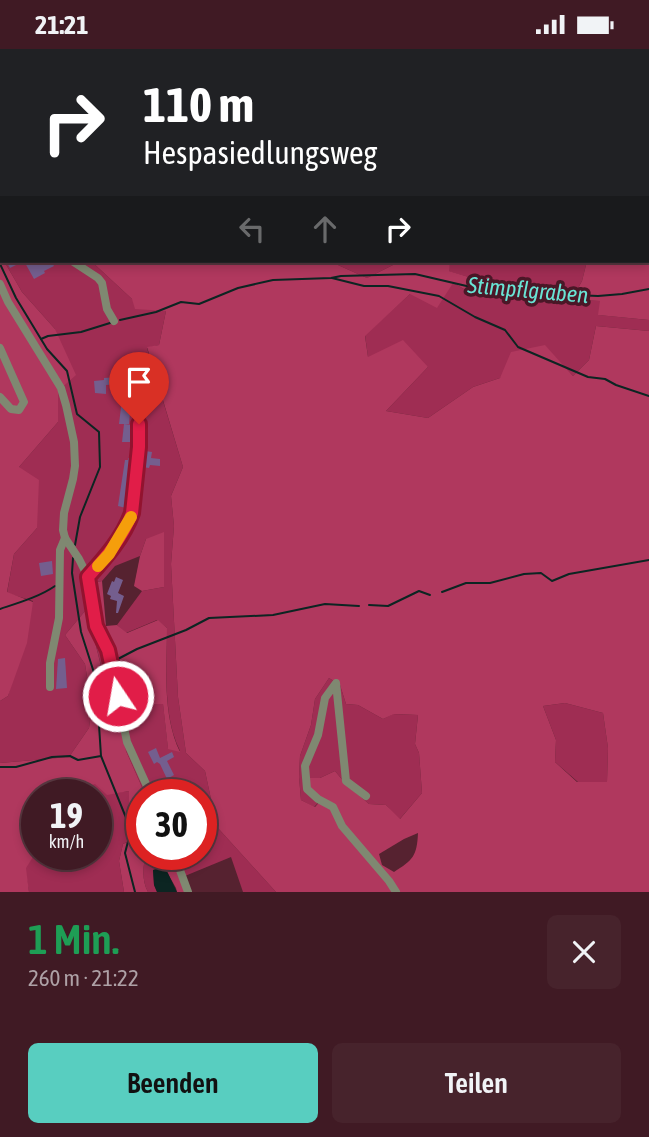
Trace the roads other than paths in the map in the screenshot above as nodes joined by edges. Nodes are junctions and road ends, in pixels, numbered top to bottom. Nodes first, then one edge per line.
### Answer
1 (75, 263) edge
2 (0, 284) edge
3 (114, 321) dead end
4 (0, 348) edge
5 (0, 397) edge
6 (139, 424) dead end
7 (65, 538) junction
8 (88, 577) junction
9 (50, 687) dead end
10 (143, 779) edge
11 (366, 796) dead end
12 (179, 870) edge
13 (187, 892) edge
14 (396, 892) edge

1 - 3 street
2 - 7 street
4 - 5 street
6 - 8 street
7 - 8 street
7 - 9 street
8 - 10 street
11 - 14 street
12 - 13 street

